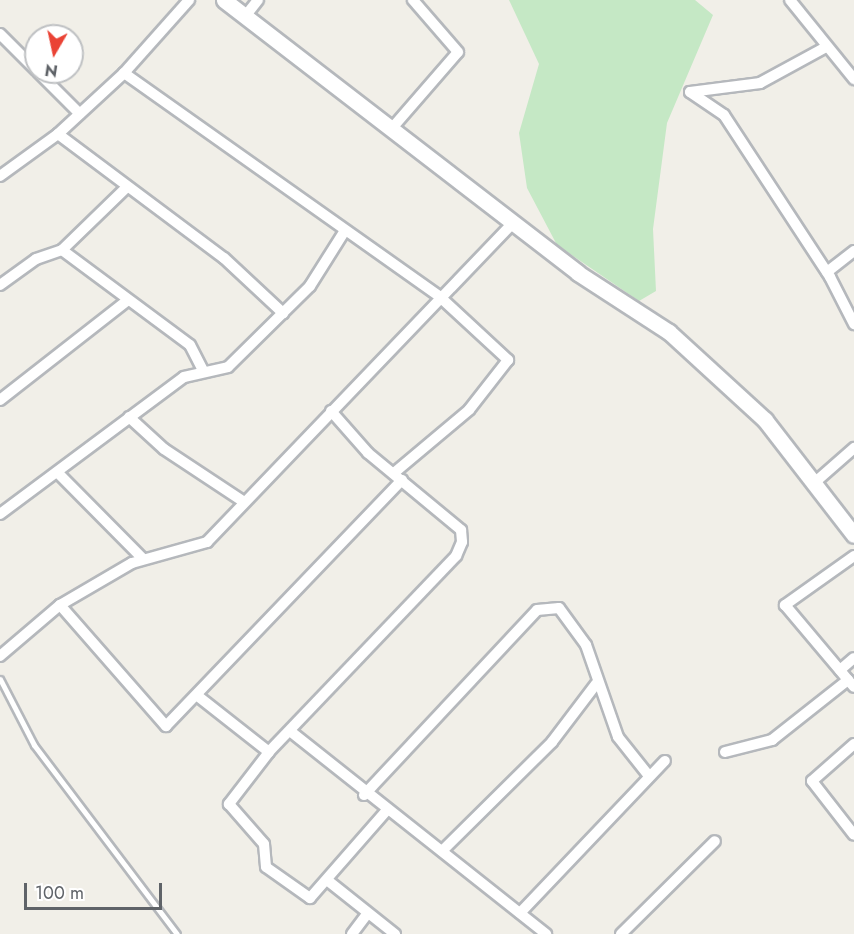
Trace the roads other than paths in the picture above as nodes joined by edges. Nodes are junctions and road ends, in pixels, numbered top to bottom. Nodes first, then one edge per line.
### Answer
1 (189, 0) edge
2 (224, 0) edge
3 (258, 0) edge
4 (413, 0) edge
5 (790, 0) edge
6 (247, 14) junction
7 (0, 34) edge
8 (826, 47) junction
9 (24, 58) edge
10 (124, 73) junction
11 (854, 79) edge
12 (50, 84) edge
13 (80, 114) junction
14 (393, 127) junction
15 (58, 134) junction
16 (0, 176) edge
17 (127, 187) junction
18 (514, 222) junction
19 (344, 232) junction
20 (62, 250) junction
21 (854, 251) edge
22 (827, 272) junction
23 (0, 285) edge
24 (440, 297) junction
25 (128, 300) junction
26 (283, 313) junction
27 (854, 324) edge
28 (203, 371) junction
29 (0, 400) edge
30 (330, 411) junction
31 (129, 417) junction
32 (854, 447) edge
33 (58, 473) junction
34 (398, 476) junction
35 (813, 484) junction
36 (241, 500) junction
37 (0, 514) edge
38 (854, 535) edge
39 (854, 556) edge
40 (142, 558) junction
41 (60, 605) junction
42 (0, 656) edge
43 (854, 658) edge
44 (840, 670) junction
45 (0, 679) edge
46 (596, 684) junction
47 (851, 684) edge
48 (199, 697) junction
49 (290, 731) junction
50 (854, 744) edge
51 (269, 752) junction
52 (725, 752) dead end
53 (665, 761) dead end
54 (649, 776) junction
55 (364, 795) junction
56 (388, 809) junction
57 (854, 835) edge
58 (715, 841) dead end
59 (441, 851) junction
60 (327, 880) junction
61 (368, 913) junction
62 (520, 913) junction
63 (177, 934) edge
64 (352, 934) edge
65 (395, 934) edge
66 (546, 934) edge
67 (621, 934) edge

1 - 10 street
2 - 6 street
3 - 6 street
4 - 14 street
5 - 8 street
6 - 14 street
7 - 9 street
8 - 11 street
8 - 22 street
10 - 13 street
10 - 19 street
12 - 13 street
13 - 15 street
14 - 18 street
15 - 16 street
15 - 17 street
17 - 20 street
17 - 26 street
18 - 24 street
18 - 35 street
19 - 24 street
19 - 26 street
20 - 23 street
20 - 25 street
21 - 22 street
22 - 27 street
24 - 30 street
24 - 34 street
25 - 28 street
25 - 29 street
26 - 28 street
28 - 31 street
30 - 34 street
30 - 36 street
31 - 33 street
31 - 36 street
32 - 35 street
33 - 37 street
33 - 40 street
34 - 48 street
34 - 49 street
35 - 38 street
36 - 40 street
39 - 44 street
40 - 41 street
41 - 42 street
41 - 48 street
43 - 44 street
44 - 47 street
45 - 63 lane
46 - 54 street
46 - 55 street
46 - 59 street
47 - 52 street
48 - 51 street
49 - 51 street
49 - 55 street
50 - 57 street
51 - 60 street
53 - 54 street
54 - 62 street
55 - 56 street
56 - 59 street
56 - 60 street
58 - 67 street
59 - 62 street
60 - 61 street
61 - 64 street
61 - 65 street
62 - 66 street

